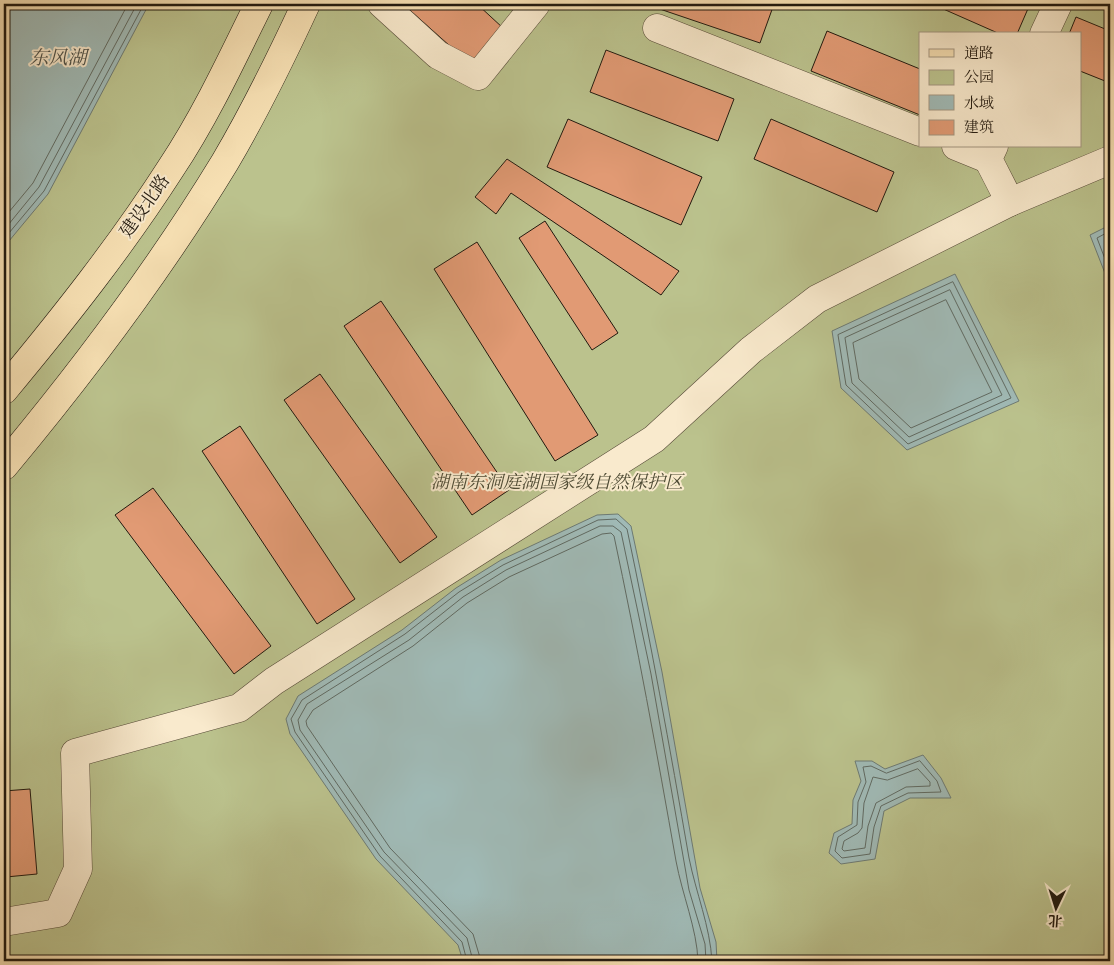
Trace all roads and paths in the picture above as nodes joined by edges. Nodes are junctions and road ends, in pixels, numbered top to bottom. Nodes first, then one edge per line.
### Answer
1 (259, 4) edge
2 (306, 4) edge
3 (382, 4) edge
4 (536, 4) edge
5 (1058, 4) edge
6 (657, 28) dead end
7 (1045, 32) edge
8 (919, 132) edge
9 (966, 148) edge
10 (991, 153) edge
11 (1110, 160) edge
12 (1010, 202) junction
13 (4, 390) edge
14 (4, 466) edge
15 (4, 922) edge

1 - 13 main road, 建设北路
2 - 14 main road
3 - 4 street
5 - 7 street
6 - 8 street
9 - 10 street
10 - 12 street
11 - 12 street
12 - 15 street

